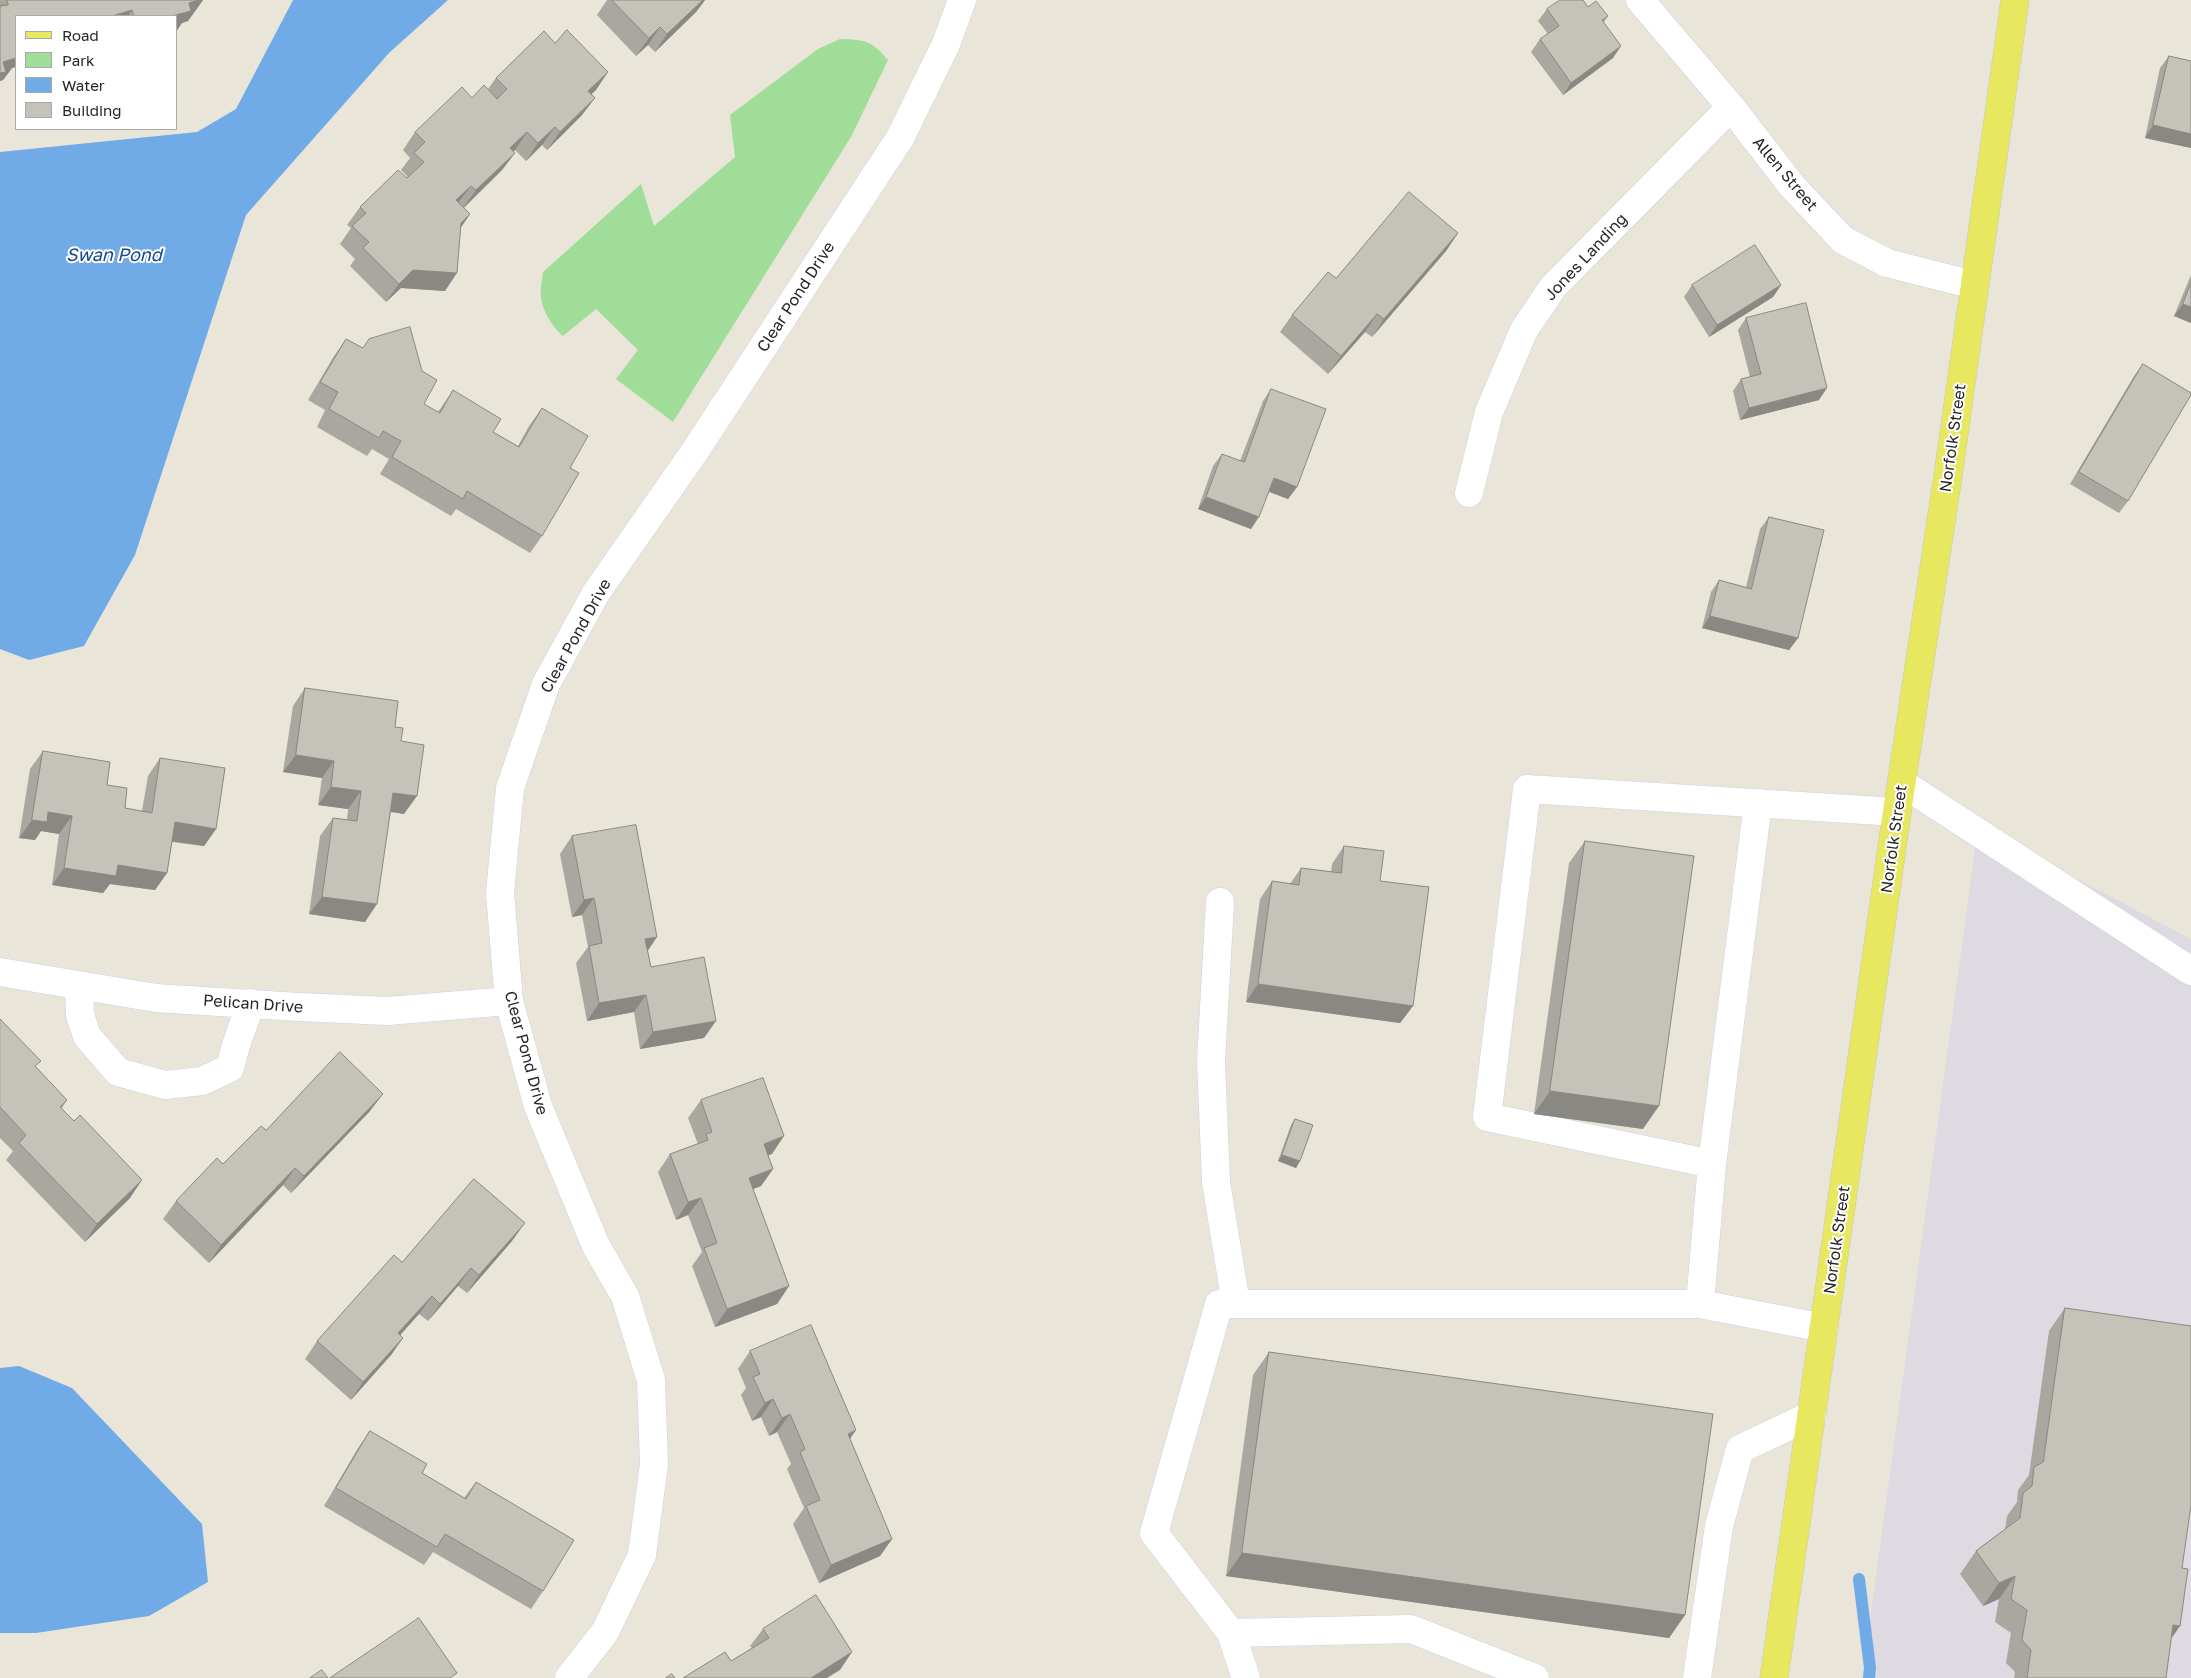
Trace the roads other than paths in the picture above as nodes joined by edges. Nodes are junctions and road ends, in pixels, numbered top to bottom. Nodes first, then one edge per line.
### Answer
1 (962, 0) edge
2 (1640, 0) edge
3 (2014, 0) edge
4 (1731, 107) junction
5 (1974, 285) junction
6 (1469, 493) dead end
7 (1902, 783) junction
8 (1758, 803) junction
9 (1897, 812) junction
10 (1220, 902) dead end
11 (2191, 971) edge
12 (0, 972) edge
13 (79, 986) junction
14 (509, 1001) junction
15 (251, 1004) junction
16 (1712, 1164) junction
17 (1236, 1304) junction
18 (1700, 1304) junction
19 (1824, 1328) junction
20 (1812, 1415) junction
21 (1231, 1633) junction
22 (569, 1678) edge
23 (1246, 1678) edge
24 (1535, 1678) edge
25 (1697, 1678) edge
26 (1774, 1678) edge

1 - 14 street, Clear Pond Drive
2 - 4 street, Allen Street
3 - 5 main road, Norfolk Street
4 - 5 street, Allen Street
4 - 6 street, Jones Landing
5 - 7 main road, Norfolk Street
7 - 9 main road, Norfolk Street
7 - 11 street
8 - 9 street
8 - 16 street
8 - 16 street
9 - 19 main road, Norfolk Street
10 - 17 street
12 - 13 street, Pelican Drive
13 - 15 street, Pelican Drive
13 - 15 street
14 - 15 street, Pelican Drive
14 - 22 street, Clear Pond Drive
16 - 18 street
17 - 18 street
17 - 21 street
18 - 19 street
19 - 20 main road, Norfolk Street
20 - 25 street
20 - 26 main road, Norfolk Street
21 - 23 street
21 - 24 street

